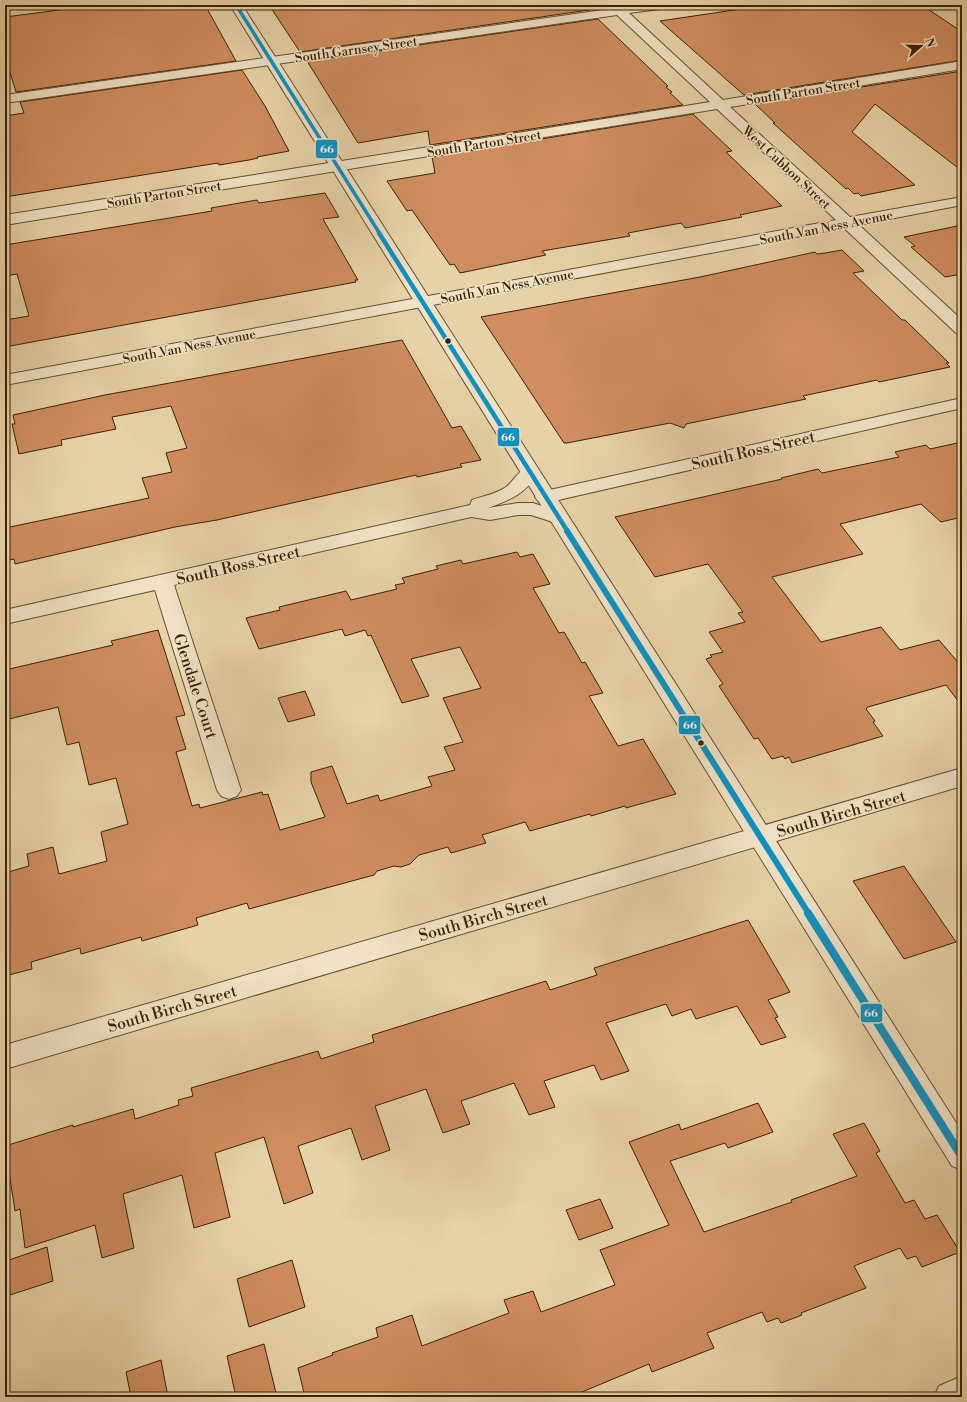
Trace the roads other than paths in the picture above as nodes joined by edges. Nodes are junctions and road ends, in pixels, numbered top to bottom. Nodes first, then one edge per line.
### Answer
1 (236, 5) edge
2 (660, 5) edge
3 (616, 8) edge
4 (271, 61) junction
5 (962, 65) edge
6 (5, 99) edge
7 (720, 104) junction
8 (338, 166) junction
9 (962, 201) edge
10 (5, 220) edge
11 (848, 223) junction
12 (423, 302) junction
13 (962, 329) edge
14 (5, 380) edge
15 (962, 403) edge
16 (530, 472) junction
17 (545, 496) junction
18 (471, 512) junction
19 (559, 518) junction
20 (163, 582) junction
21 (5, 617) edge
22 (962, 777) edge
23 (229, 790) dead end
24 (760, 836) junction
25 (5, 1057) edge
26 (962, 1157) edge
27 (962, 1392) edge
28 (950, 1397) edge

1 - 4 street
2 - 3 street, South Garnsey Street
3 - 4 street, South Garnsey Street
3 - 7 street, West Cubbon Street
4 - 6 street, South Garnsey Street
4 - 8 street
5 - 7 street, South Parton Street
7 - 8 street, South Parton Street
7 - 11 street, West Cubbon Street
8 - 10 street, South Parton Street
8 - 12 street
9 - 11 street, South Van Ness Avenue
11 - 12 street, South Van Ness Avenue
11 - 13 street, West Cubbon Street
12 - 14 street, South Van Ness Avenue
12 - 16 street
15 - 17 street, South Ross Street
16 - 17 street
16 - 18 street, South Ross Street
17 - 19 street
18 - 19 street, South Ross Street
18 - 20 street, South Ross Street
19 - 24 street
20 - 21 street, South Ross Street
20 - 23 street, Glendale Court
22 - 24 street, South Birch Street
24 - 25 street, South Birch Street
24 - 26 street
27 - 28 street

